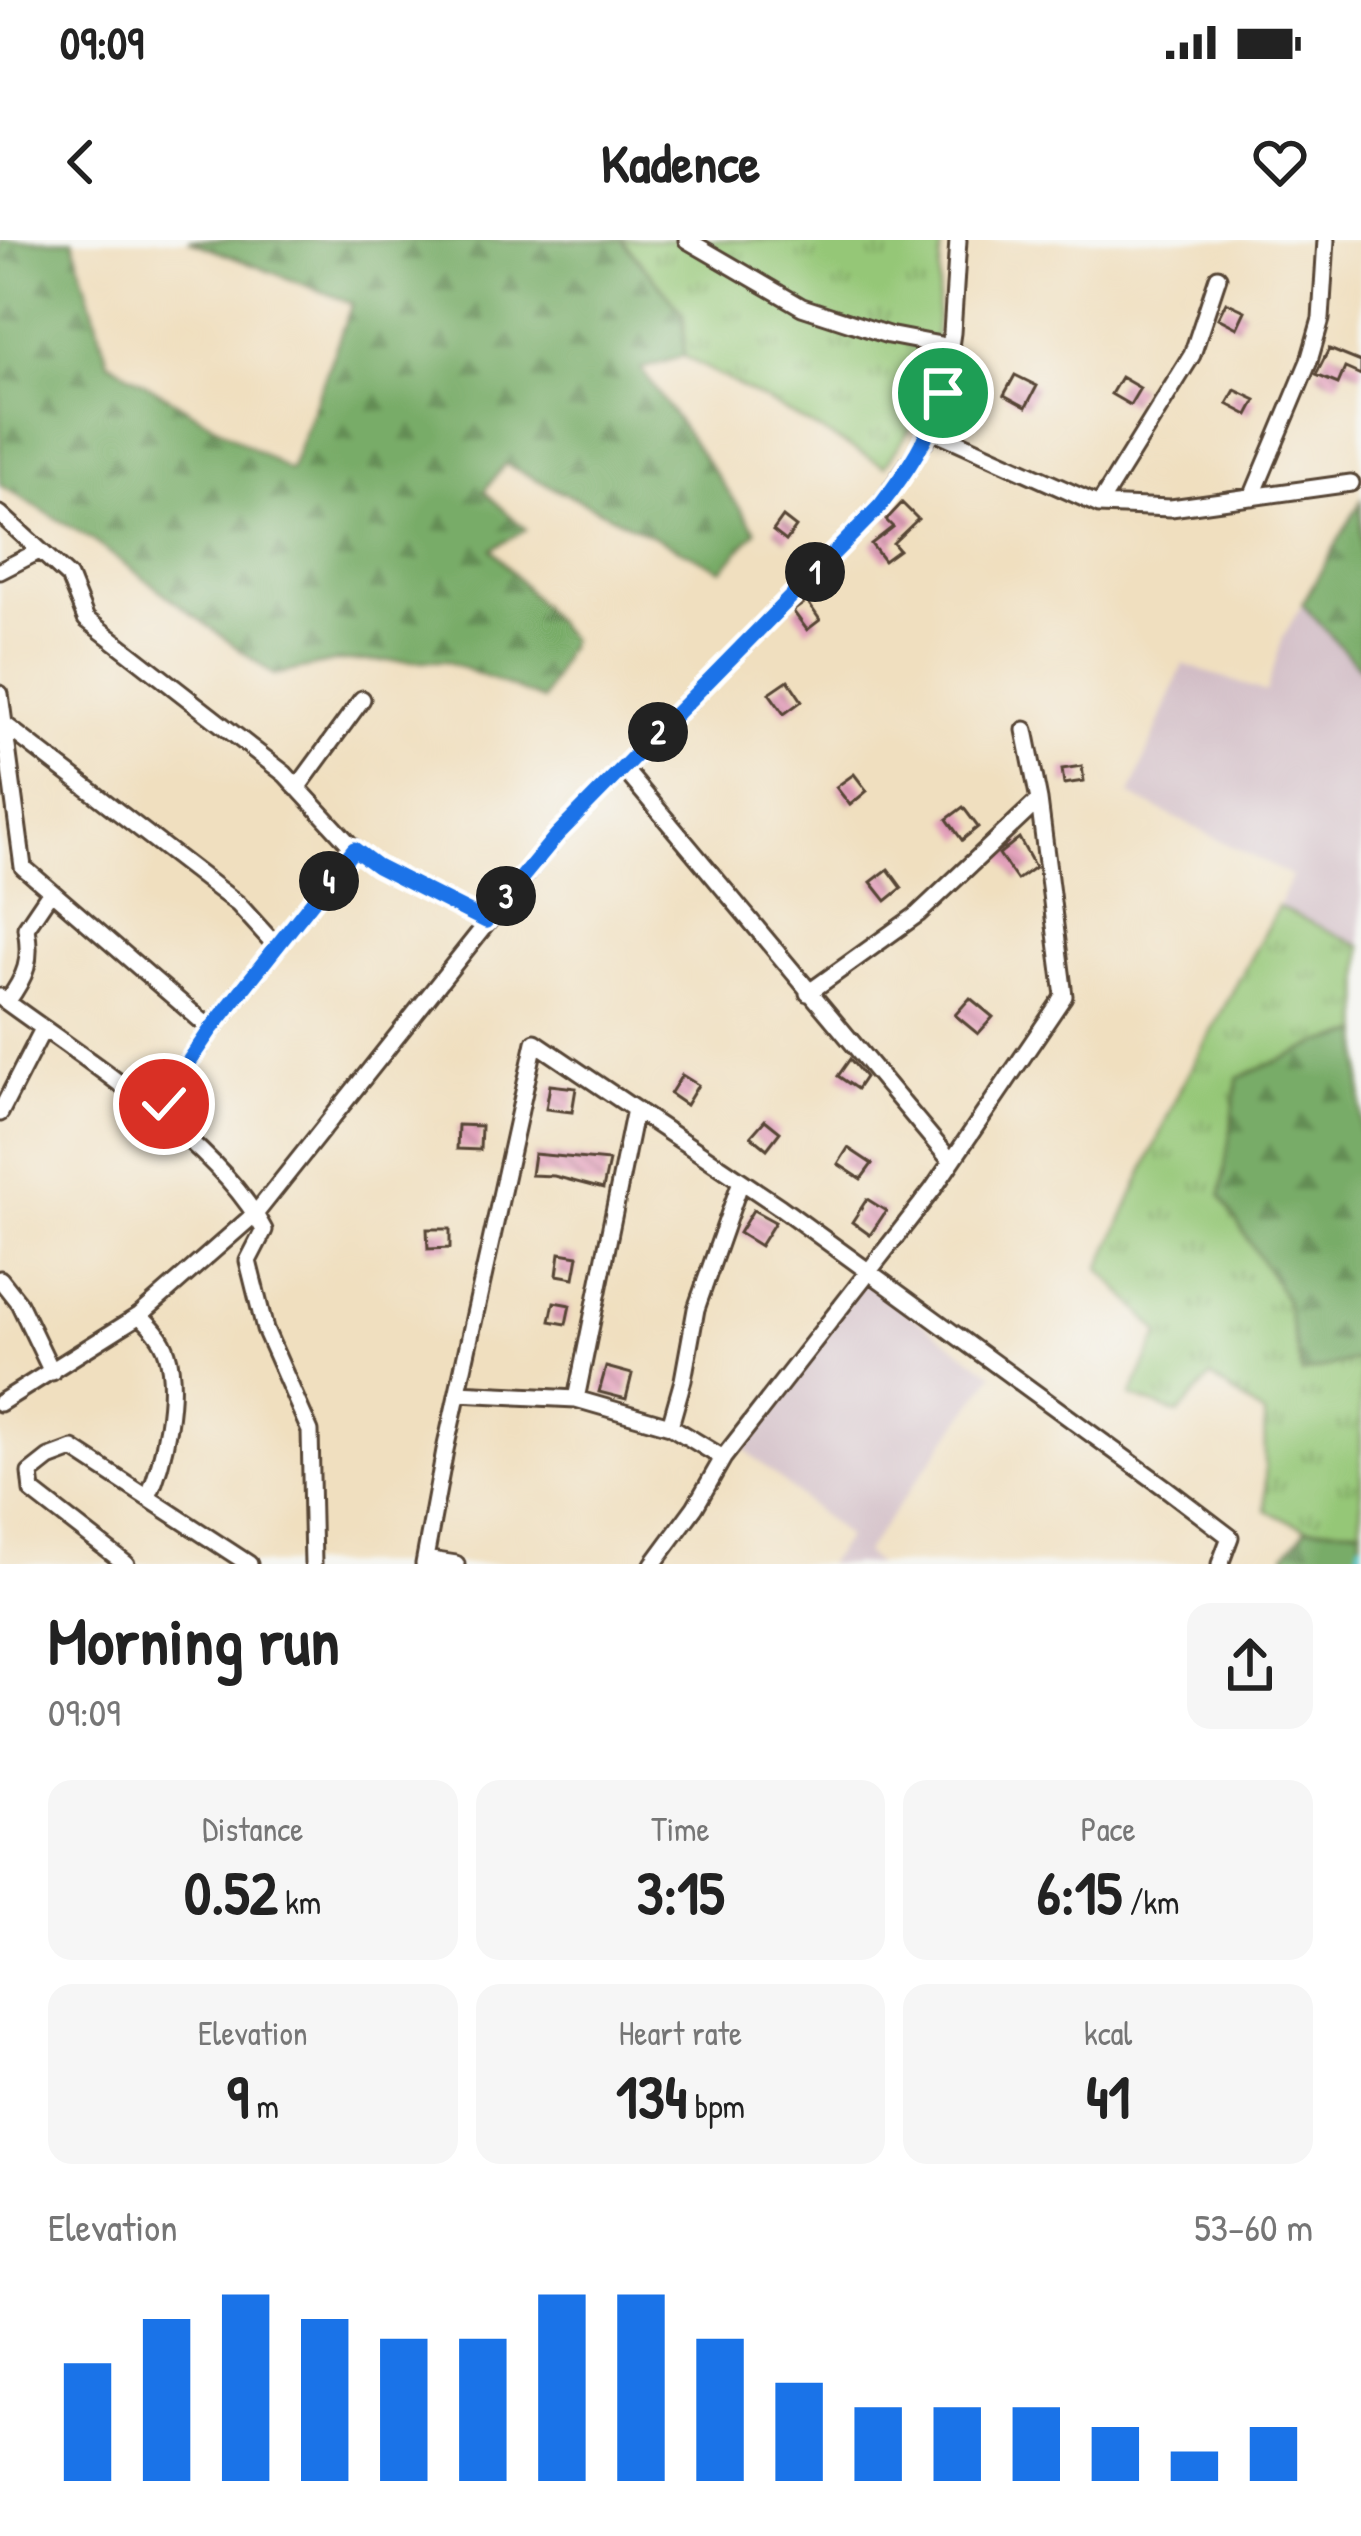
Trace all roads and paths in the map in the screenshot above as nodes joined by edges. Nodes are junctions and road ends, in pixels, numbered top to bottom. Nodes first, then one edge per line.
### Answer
1 (687, 240) edge
2 (958, 240) edge
3 (1326, 240) edge
4 (1218, 277) dead end
5 (951, 347) junction
6 (932, 430) junction
7 (1351, 483) dead end
8 (1252, 497) junction
9 (1099, 505) junction
10 (0, 514) edge
11 (37, 552) junction
12 (0, 571) edge
13 (0, 694) edge
14 (362, 699) dead end
15 (4, 724) junction
16 (1025, 730) dead end
17 (623, 768) junction
18 (297, 788) junction
19 (1039, 800) junction
20 (354, 849) junction
21 (51, 891) junction
22 (486, 921) junction
23 (277, 946) junction
24 (808, 993) junction
25 (3, 999) edge
26 (43, 1029) junction
27 (211, 1029) junction
28 (635, 1109) junction
29 (0, 1113) edge
30 (163, 1120) junction
31 (951, 1161) junction
32 (741, 1181) junction
33 (256, 1213) junction
34 (868, 1274) junction
35 (0, 1280) edge
36 (140, 1315) junction
37 (52, 1372) junction
38 (458, 1393) junction
39 (576, 1400) junction
40 (0, 1403) edge
41 (670, 1426) junction
42 (723, 1458) junction
43 (148, 1497) junction
44 (425, 1562) edge
45 (126, 1564) edge
46 (249, 1564) edge
47 (313, 1564) edge
48 (456, 1564) edge
49 (653, 1564) edge
50 (1220, 1564) edge

1 - 5 street
2 - 5 street
3 - 8 street
4 - 9 street
5 - 6 street
6 - 9 street
6 - 17 street
7 - 8 street
8 - 9 street
10 - 11 street
11 - 12 street
11 - 18 street
13 - 15 street
14 - 18 street
15 - 21 street
15 - 23 street
16 - 19 street
17 - 22 street
17 - 24 street
18 - 20 street
19 - 24 street
19 - 31 street
20 - 22 street
20 - 23 street
21 - 25 street
21 - 27 street
22 - 33 street
23 - 27 street
24 - 31 street
25 - 26 street
26 - 29 street
26 - 30 street
27 - 30 street
28 - 32 street
28 - 38 street
28 - 39 street
30 - 33 street
31 - 34 street
32 - 34 street
32 - 41 street
33 - 36 street
33 - 47 street
34 - 42 street
34 - 50 street
35 - 37 street
36 - 37 street
36 - 43 street
37 - 40 street
38 - 39 street
38 - 44 street
39 - 41 street
41 - 42 street
42 - 49 street
43 - 45 street
43 - 46 street
44 - 48 street

